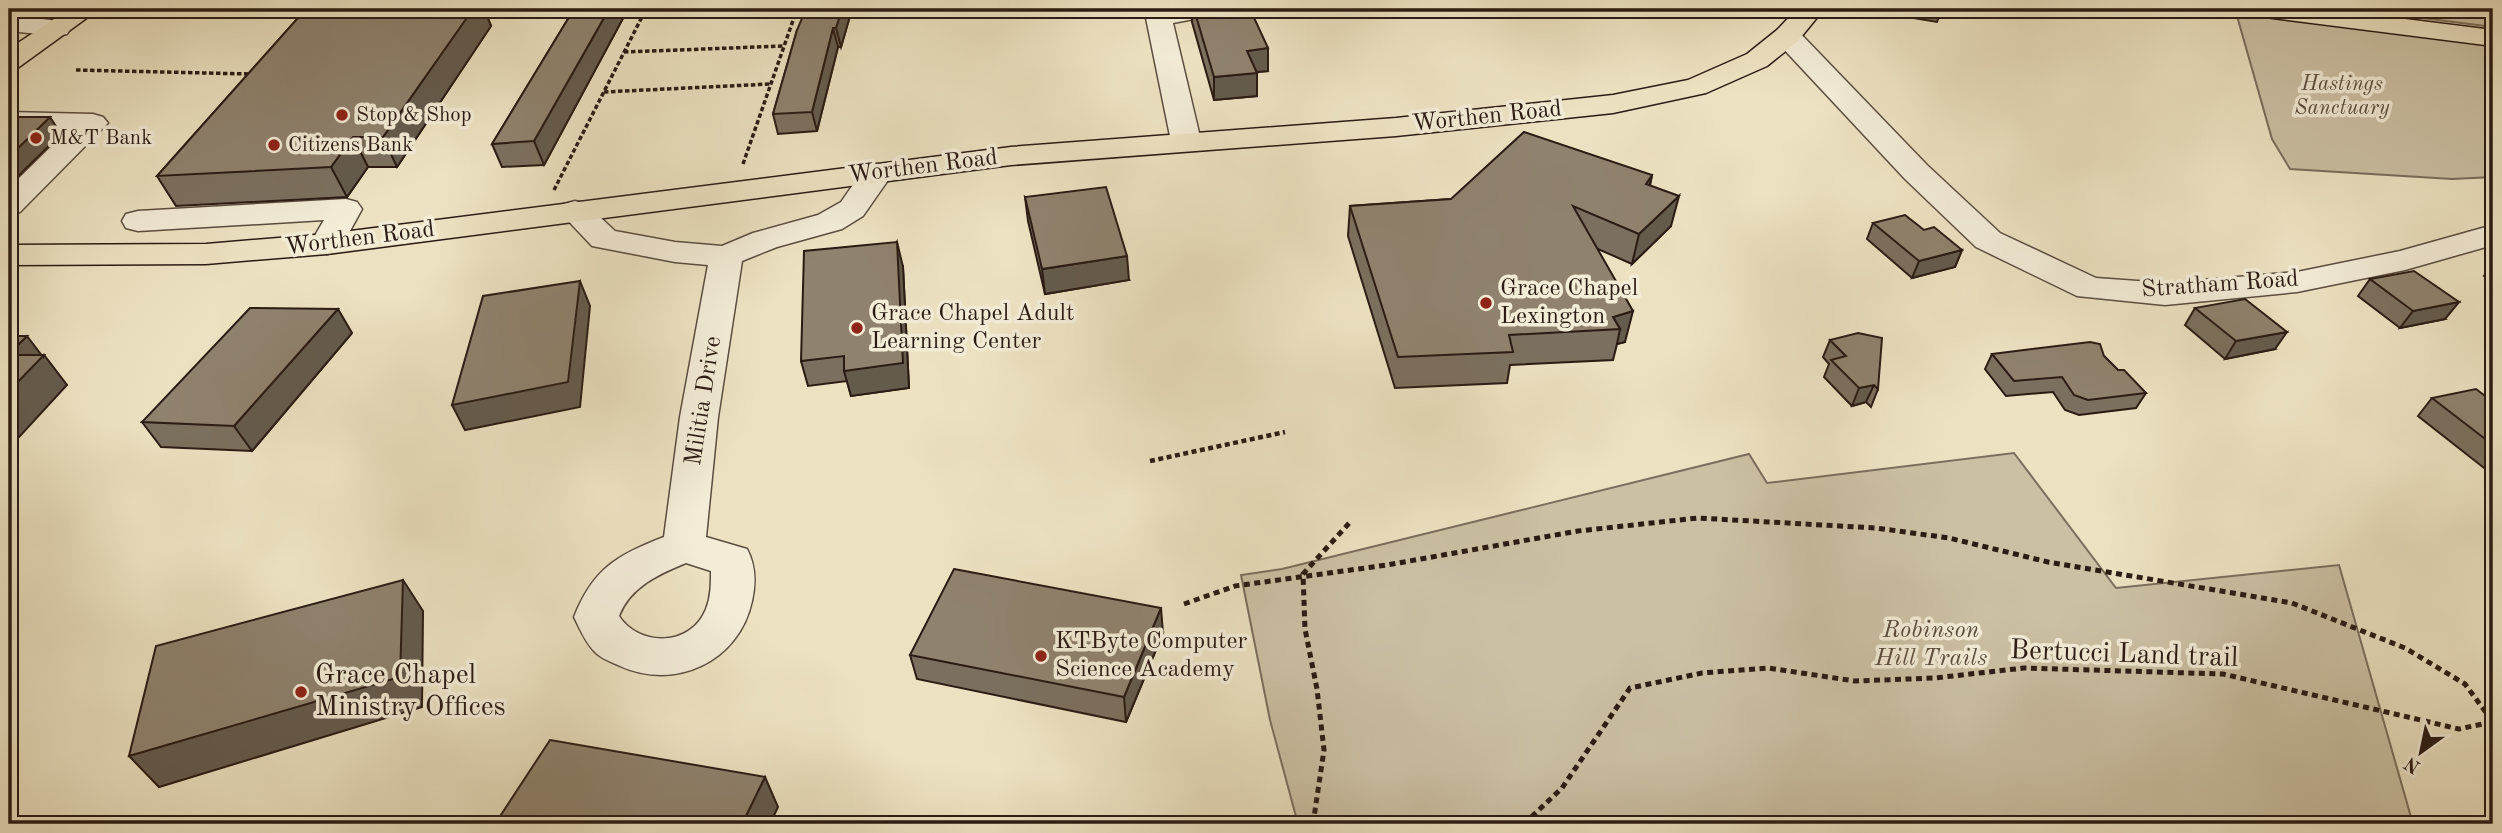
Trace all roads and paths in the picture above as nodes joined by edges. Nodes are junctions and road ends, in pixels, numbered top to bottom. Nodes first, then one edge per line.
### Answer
1 (86, 9) edge
2 (646, 9) edge
3 (797, 9) edge
4 (1206, 9) edge
5 (1811, 9) edge
6 (2264, 9) edge
7 (9, 23) edge
8 (58, 28) junction
9 (1787, 36) junction
10 (2493, 38) edge
11 (784, 46) junction
12 (624, 52) junction
13 (9, 61) edge
14 (76, 70) dead end
15 (250, 74) edge
16 (771, 85) junction
17 (604, 92) junction
18 (9, 121) edge
19 (1186, 141) junction
20 (743, 165) dead end
21 (877, 173) junction
22 (564, 201) junction
23 (9, 205) edge
24 (138, 221) dead end
25 (2493, 235) edge
26 (327, 244) junction
27 (9, 255) edge
28 (726, 256) junction
29 (1285, 432) dead end
30 (1150, 461) dead end
31 (1352, 520) dead end
32 (684, 546) dead end
33 (1303, 574) junction
34 (1184, 604) dead end
35 (2493, 722) edge
36 (1313, 824) edge
37 (1524, 824) edge

1 - 8 main road
2 - 12 path
3 - 11 path
4 - 19 street
5 - 9 main road, Worthen Road
6 - 10 main road
7 - 8 street
8 - 13 main road
9 - 19 main road, Worthen Road
9 - 25 street, Stratham Road
11 - 12 path
11 - 16 path
12 - 17 path
14 - 15 path
16 - 17 path
16 - 20 path
17 - 22 path
18 - 23 street
19 - 21 main road, Worthen Road
21 - 22 main road, Worthen Road
21 - 28 street
22 - 26 main road, Worthen Road
22 - 28 street
24 - 26 street
26 - 27 main road, Worthen Road
28 - 32 street, Militia Drive
29 - 30 path
31 - 33 path
33 - 34 path
33 - 35 path
33 - 36 path
35 - 37 path, Bertucci Land trail

